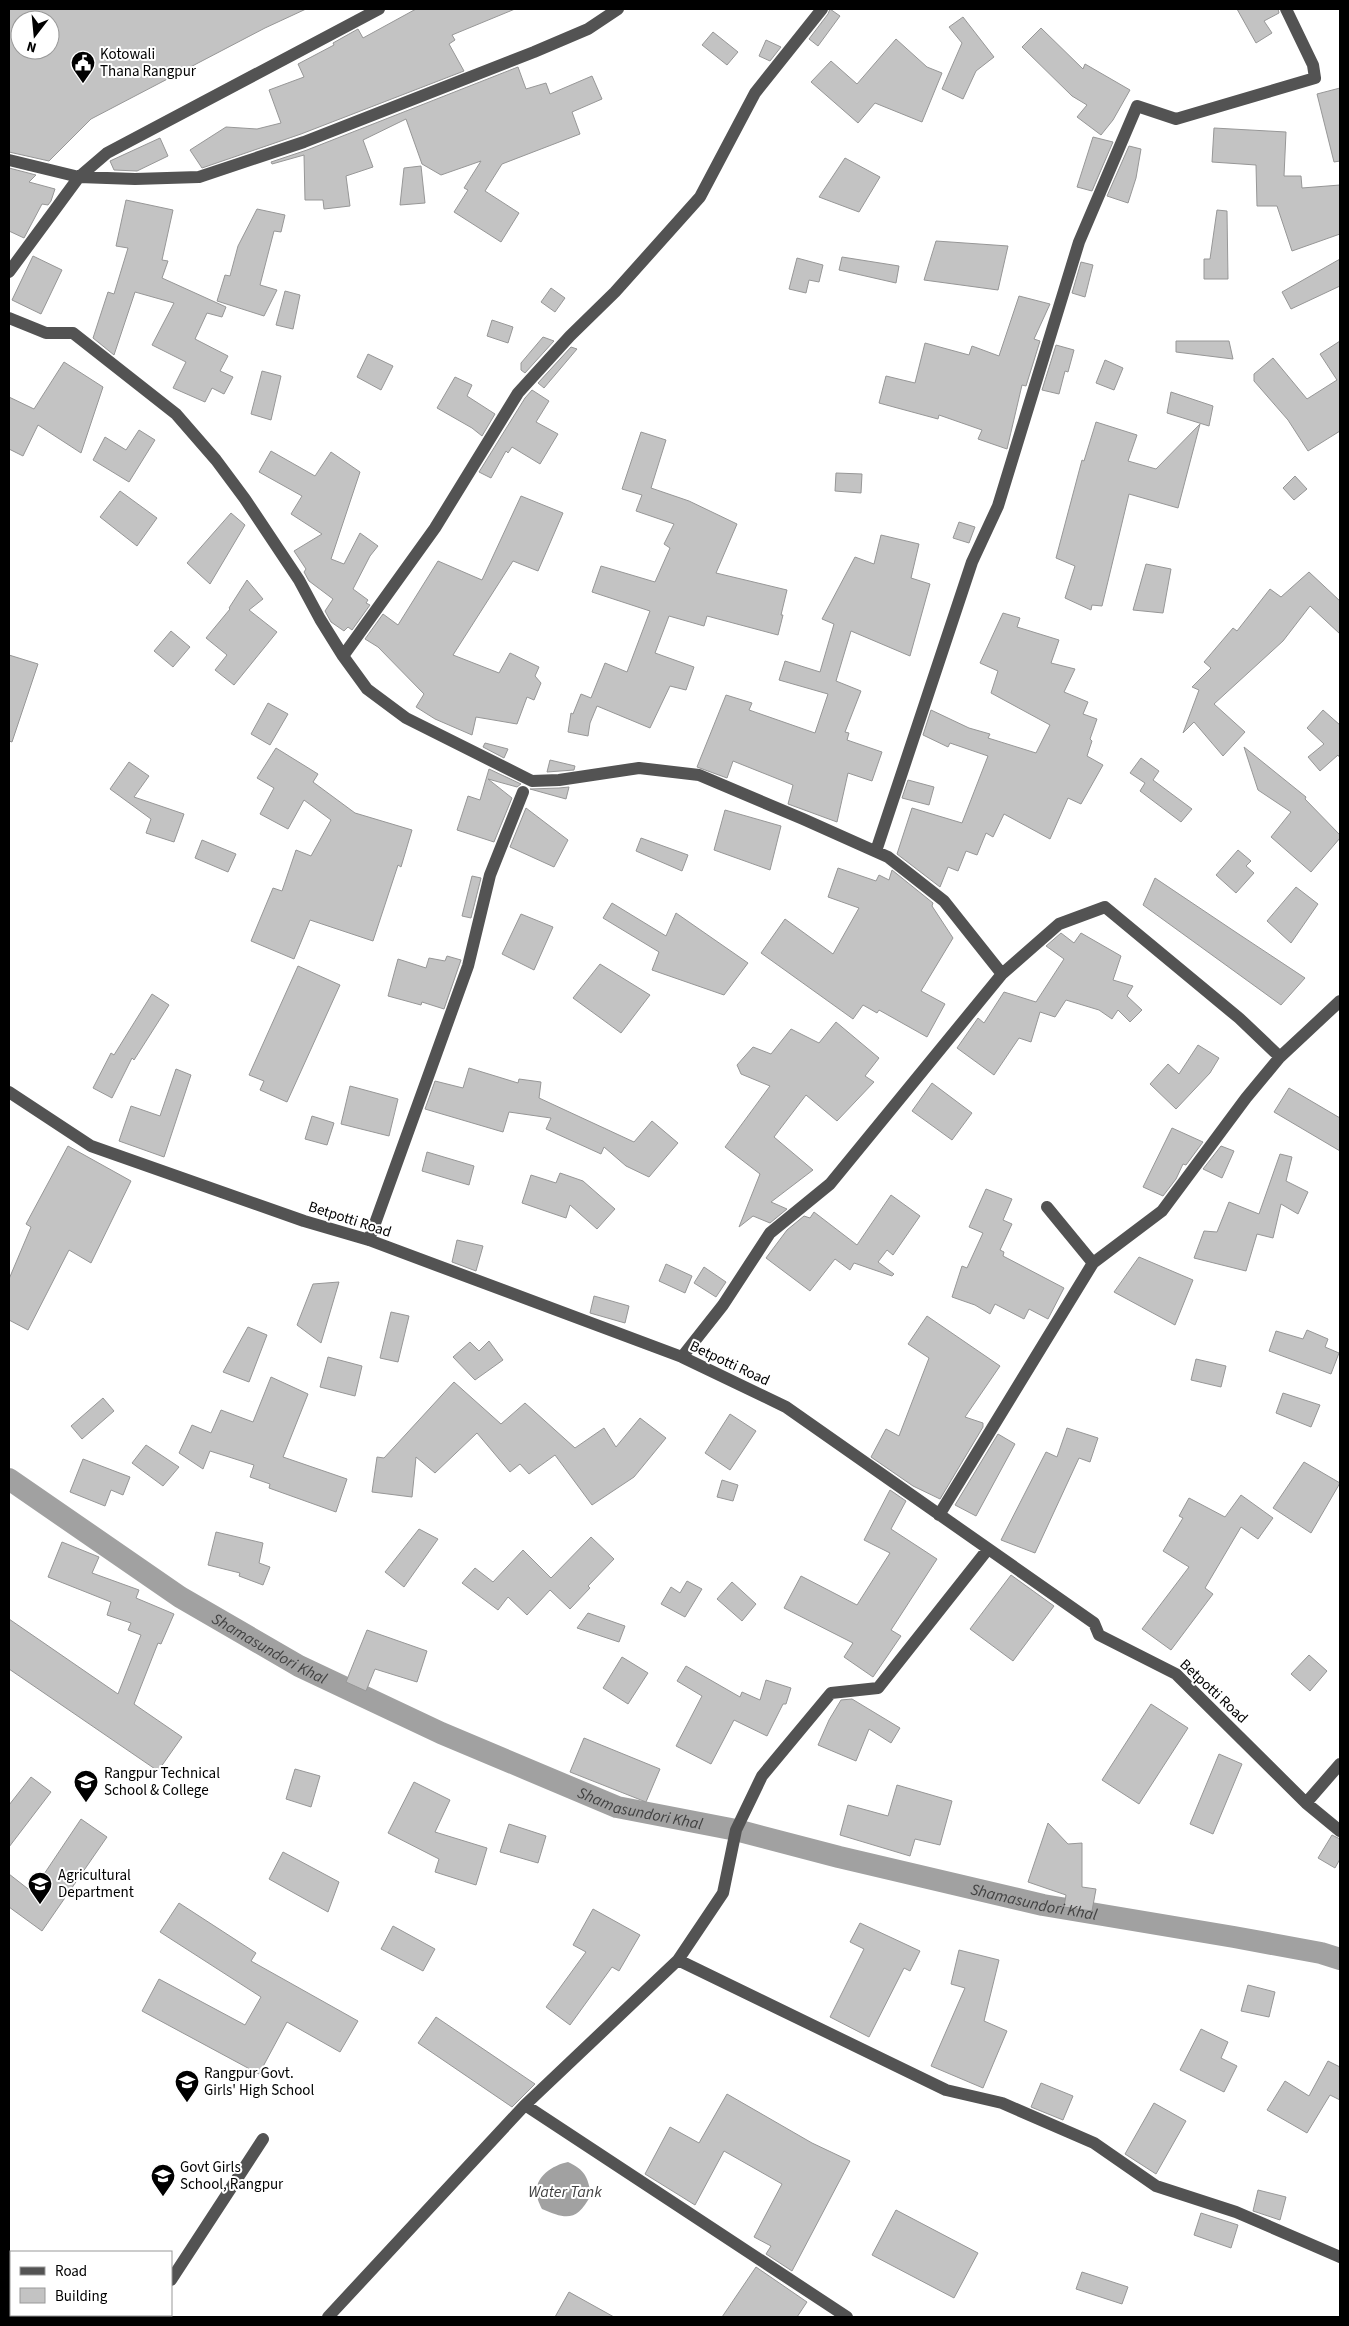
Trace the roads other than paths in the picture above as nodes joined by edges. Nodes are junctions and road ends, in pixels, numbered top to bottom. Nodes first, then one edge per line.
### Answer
1 (379, 9) edge
2 (618, 9) edge
3 (822, 9) edge
4 (1286, 9) edge
5 (9, 160) edge
6 (79, 177) junction
7 (9, 272) edge
8 (9, 318) edge
9 (343, 656) junction
10 (523, 792) dead end
11 (876, 851) junction
12 (1002, 974) junction
13 (1340, 1001) edge
14 (1280, 1057) junction
15 (9, 1092) edge
16 (1047, 1207) dead end
17 (369, 1240) junction
18 (1093, 1263) junction
19 (682, 1357) junction
20 (939, 1515) junction
21 (988, 1549) junction
22 (1340, 1764) edge
23 (1306, 1803) junction
24 (1340, 1831) edge
25 (678, 1960) junction
26 (525, 2105) junction
27 (263, 2139) dead end
28 (1340, 2257) edge
29 (172, 2278) edge
30 (328, 2317) edge
31 (847, 2317) edge

1 - 6 street
2 - 6 street
3 - 9 street
4 - 11 street
5 - 6 street
6 - 7 street
8 - 9 street
9 - 11 street
10 - 17 street
11 - 12 street
12 - 14 street
12 - 19 street
13 - 14 street
14 - 18 street
15 - 17 street, Betpotti Road
16 - 18 street
17 - 19 street, Betpotti Road
18 - 20 street
19 - 20 street, Betpotti Road
20 - 21 street, Betpotti Road
21 - 23 street, Betpotti Road
21 - 25 street
22 - 23 street
23 - 24 street, Betpotti Road
25 - 26 street
25 - 28 street
26 - 30 street
26 - 31 street
27 - 29 street

